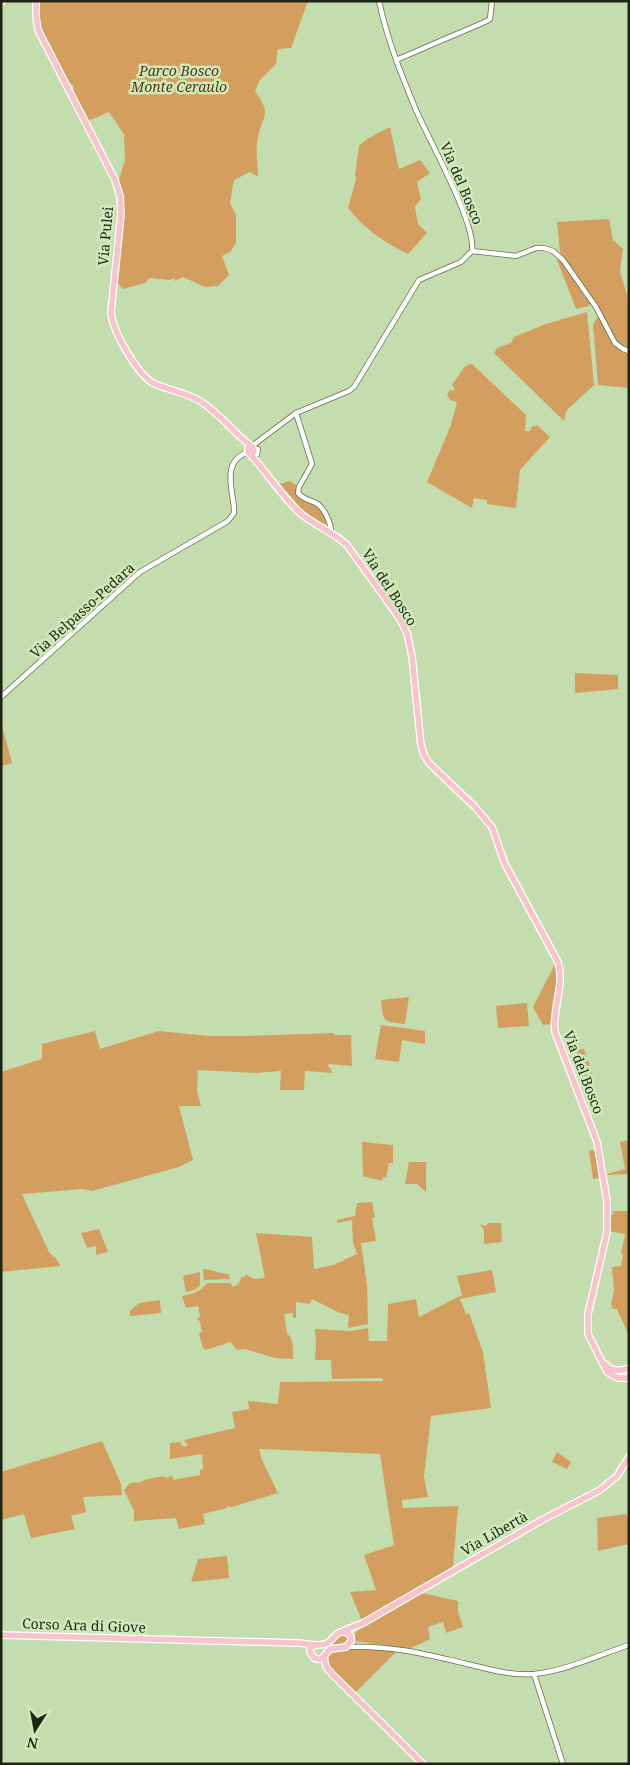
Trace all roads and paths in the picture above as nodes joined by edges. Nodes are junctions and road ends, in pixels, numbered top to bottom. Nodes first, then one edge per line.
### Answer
1 (36, 1) edge
2 (379, 1) edge
3 (492, 1) edge
4 (396, 60) junction
5 (472, 252) junction
6 (629, 351) edge
7 (296, 413) junction
8 (251, 450) junction
9 (331, 532) junction
10 (1, 697) edge
11 (599, 1356) junction
12 (629, 1368) edge
13 (629, 1378) edge
14 (629, 1457) edge
15 (363, 1624) junction
16 (343, 1631) junction
17 (1, 1634) edge
18 (351, 1638) junction
19 (284, 1643) junction
20 (629, 1644) edge
21 (316, 1645) junction
22 (366, 1646) junction
23 (346, 1647) junction
24 (310, 1650) junction
25 (324, 1657) junction
26 (314, 1658) junction
27 (332, 1674) junction
28 (534, 1674) junction
29 (424, 1764) edge
30 (563, 1764) edge

1 - 8 main road, Via Pulei
2 - 4 street, Via del Bosco
3 - 4 street
4 - 5 street, Via del Bosco
5 - 6 street
5 - 7 street
7 - 8 street
7 - 9 street, Via del Bosco
8 - 9 main road, Via Pulei
8 - 10 street, Via Belpasso-Pedara
9 - 11 main road, Via del Bosco
11 - 12 main road
11 - 13 main road, Via del Bosco
14 - 15 main road, Via Libertà
15 - 16 main road
15 - 18 main road
16 - 18 main road
16 - 21 main road
17 - 19 main road, Corso Ara di Giove
18 - 22 street
18 - 23 main road
19 - 21 main road
19 - 24 main road
20 - 28 street
21 - 24 main road
22 - 23 street
22 - 28 street
23 - 25 main road
24 - 26 main road
25 - 26 main road
25 - 27 main road
26 - 27 main road
27 - 29 main road
28 - 30 street

